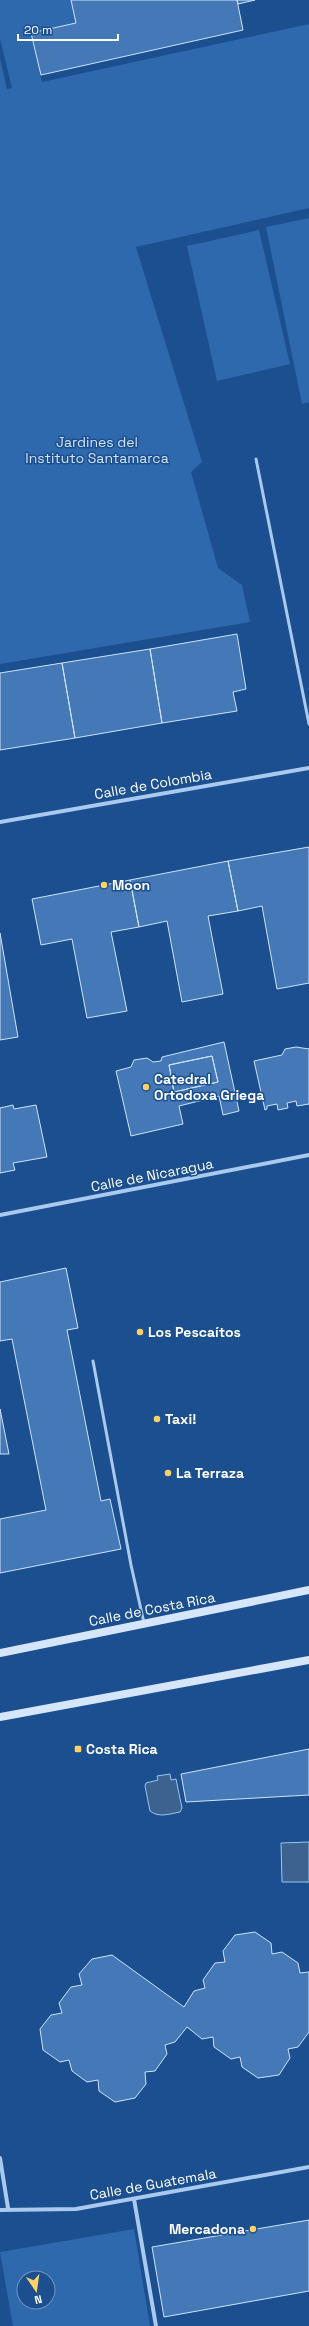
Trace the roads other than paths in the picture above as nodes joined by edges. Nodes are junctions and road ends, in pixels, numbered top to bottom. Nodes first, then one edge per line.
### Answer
1 (256, 459) dead end
2 (309, 724) edge
3 (309, 768) edge
4 (0, 822) edge
5 (309, 1155) edge
6 (0, 1215) edge
7 (93, 1361) dead end
8 (309, 1590) edge
9 (144, 1623) junction
10 (0, 1653) edge
11 (309, 1660) edge
12 (0, 1717) edge
13 (0, 2158) edge
14 (309, 2167) edge
15 (134, 2199) junction
16 (8, 2208) junction
17 (0, 2210) edge
18 (156, 2326) edge

1 - 2 lane
3 - 4 street, Calle de Colombia
5 - 6 street, Calle de Nicaragua
7 - 9 lane
8 - 9 main road, Calle de Costa Rica
9 - 10 main road, Calle de Costa Rica
11 - 12 main road
13 - 16 street
14 - 15 street, Calle de Guatemala
15 - 16 street, Calle de Guatemala
15 - 18 street
16 - 17 street, Calle de Guatemala

